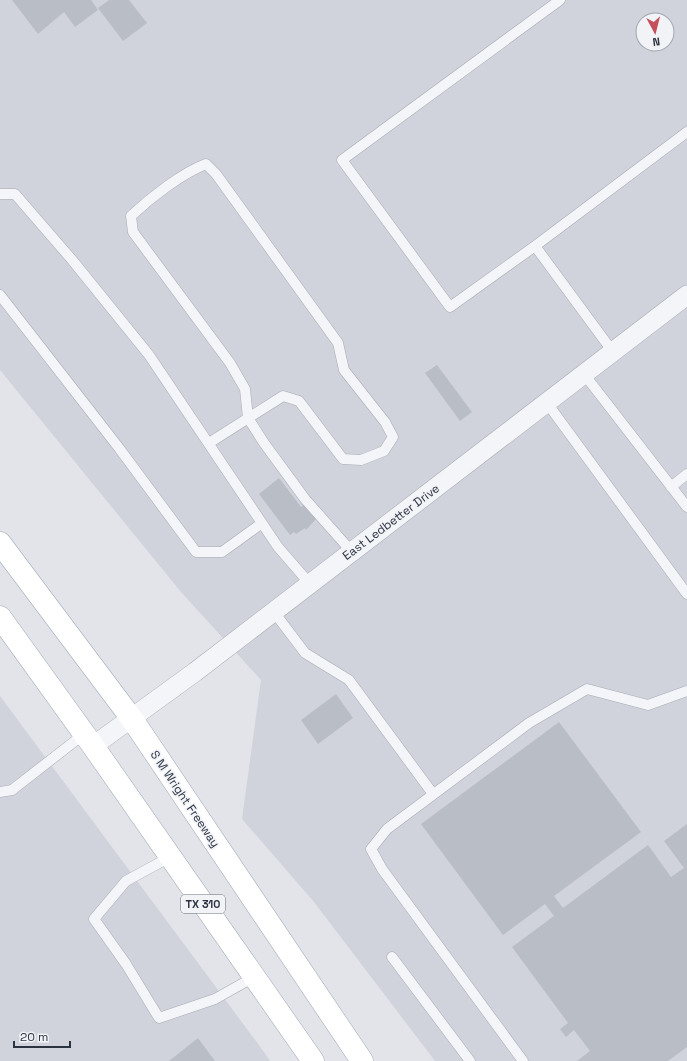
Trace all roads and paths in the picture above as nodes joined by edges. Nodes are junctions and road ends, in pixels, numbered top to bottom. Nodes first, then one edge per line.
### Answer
1 (560, 0) edge
2 (687, 132) edge
3 (0, 194) edge
4 (535, 246) junction
5 (0, 295) edge
6 (687, 295) edge
7 (613, 352) junction
8 (584, 374) junction
9 (547, 403) junction
10 (248, 418) junction
11 (209, 443) junction
12 (687, 474) edge
13 (671, 487) junction
14 (687, 507) edge
15 (262, 523) junction
16 (0, 543) edge
17 (352, 552) junction
18 (310, 584) junction
19 (687, 594) edge
20 (274, 612) junction
21 (0, 617) edge
22 (687, 691) edge
23 (132, 719) junction
24 (89, 740) junction
25 (0, 792) edge
26 (433, 794) junction
27 (170, 857) junction
28 (392, 957) dead end
29 (254, 977) junction
30 (312, 1061) edge
31 (362, 1061) edge
32 (470, 1061) edge
33 (523, 1061) edge

1 - 4 lane
2 - 4 lane
3 - 11 lane
4 - 7 lane
5 - 15 lane
6 - 7 street, East Ledbetter Drive
7 - 8 street, East Ledbetter Drive
8 - 9 street, East Ledbetter Drive
8 - 13 lane
9 - 17 street, East Ledbetter Drive
9 - 19 lane
10 - 10 lane
10 - 11 lane
10 - 17 lane
11 - 15 lane
12 - 13 lane
13 - 14 lane
15 - 18 lane
16 - 23 main road, S M Wright Freeway
17 - 18 street, East Ledbetter Drive
18 - 20 street, East Ledbetter Drive
20 - 23 street, East Ledbetter Drive
20 - 26 lane
21 - 24 main road, TX 310
22 - 26 lane
23 - 24 street, East Ledbetter Drive
23 - 31 main road, S M Wright Freeway
24 - 25 lane
24 - 27 main road, TX 310
26 - 33 lane
27 - 29 main road, TX 310
27 - 29 lane
28 - 32 lane
29 - 30 main road, TX 310

